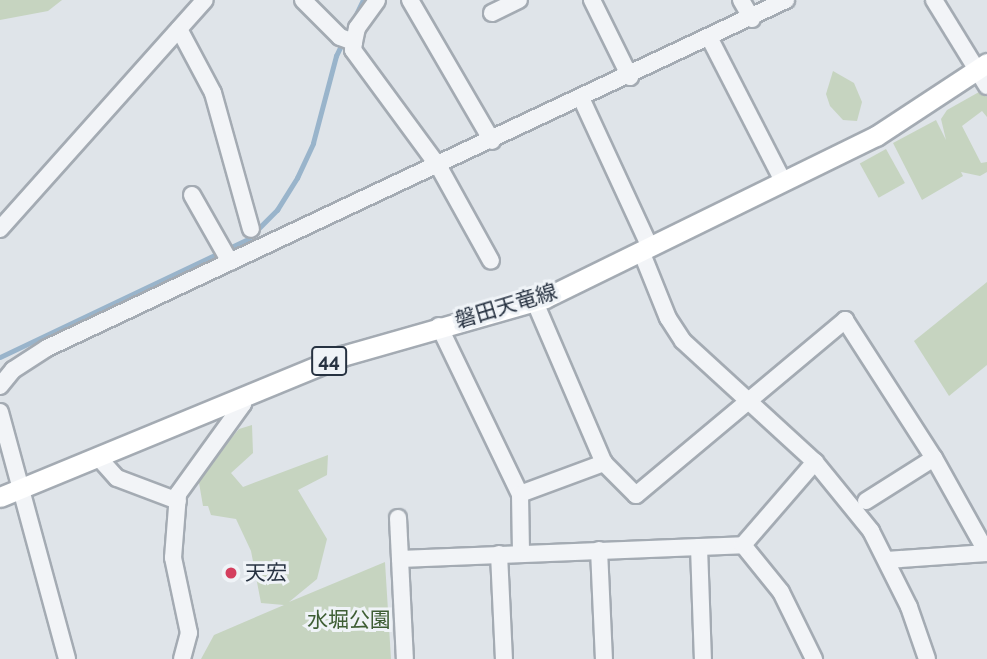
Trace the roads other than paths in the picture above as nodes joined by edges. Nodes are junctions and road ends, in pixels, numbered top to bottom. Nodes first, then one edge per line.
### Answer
1 (303, 0) edge
2 (377, 0) edge
3 (410, 0) edge
4 (520, 0) edge
5 (592, 0) edge
6 (741, 0) edge
7 (786, 0) edge
8 (934, 0) edge
9 (201, 2) edge
10 (492, 13) dead end
11 (752, 19) junction
12 (179, 29) junction
13 (710, 38) junction
14 (354, 42) junction
15 (983, 74) edge
16 (630, 77) junction
17 (582, 100) junction
18 (492, 141) junction
19 (439, 167) junction
20 (783, 181) junction
21 (192, 195) dead end
22 (24, 201) junction
23 (0, 210) edge
24 (0, 229) edge
25 (251, 229) dead end
26 (645, 249) junction
27 (491, 261) dead end
28 (230, 262) junction
29 (534, 300) junction
30 (439, 326) junction
31 (0, 386) edge
32 (242, 397) junction
33 (746, 399) junction
34 (0, 412) edge
35 (98, 457) junction
36 (934, 458) junction
37 (815, 462) junction
38 (604, 463) junction
39 (22, 489) junction
40 (520, 494) junction
41 (0, 497) edge
42 (178, 501) junction
43 (866, 501) dead end
44 (398, 517) dead end
45 (743, 545) junction
46 (699, 547) junction
47 (599, 550) junction
48 (521, 552) junction
49 (987, 553) edge
50 (499, 554) junction
51 (400, 559) junction
52 (887, 559) junction
53 (67, 659) edge
54 (182, 659) edge
55 (405, 659) edge
56 (504, 659) edge
57 (604, 659) edge
58 (704, 659) edge
59 (814, 659) edge
60 (927, 659) edge

1 - 14 street
2 - 14 street
3 - 18 street
4 - 10 street
5 - 16 street
6 - 11 street
7 - 11 street
8 - 15 street
9 - 12 street
11 - 13 street
12 - 22 street
12 - 25 street
13 - 16 street
13 - 20 street
14 - 19 street
15 - 20 main road, 磐田天竜線 / 44
16 - 17 street
17 - 18 street
17 - 26 street
18 - 19 street
19 - 27 street
19 - 28 street
20 - 26 main road, 磐田天竜線 / 44
21 - 28 street
22 - 23 street
22 - 24 street
26 - 29 main road, 磐田天竜線 / 44
26 - 33 street
28 - 31 street
29 - 30 main road, 磐田天竜線 / 44
29 - 38 street
30 - 32 main road, 磐田天竜線 / 44
30 - 40 street
32 - 35 main road, 磐田天竜線 / 44
32 - 42 street
33 - 36 street
33 - 37 street
33 - 38 street
34 - 39 street
35 - 39 main road, 磐田天竜線 / 44
35 - 42 street
36 - 43 street
36 - 49 street
37 - 45 street
37 - 52 street
38 - 40 street
39 - 41 main road, 磐田天竜線 / 44
39 - 53 street
40 - 48 street
42 - 54 street
44 - 51 street
45 - 46 street
45 - 59 street
46 - 47 street
46 - 58 street
47 - 48 street
47 - 57 street
48 - 50 street
49 - 52 street
50 - 51 street
50 - 56 street
51 - 55 street
52 - 60 street

